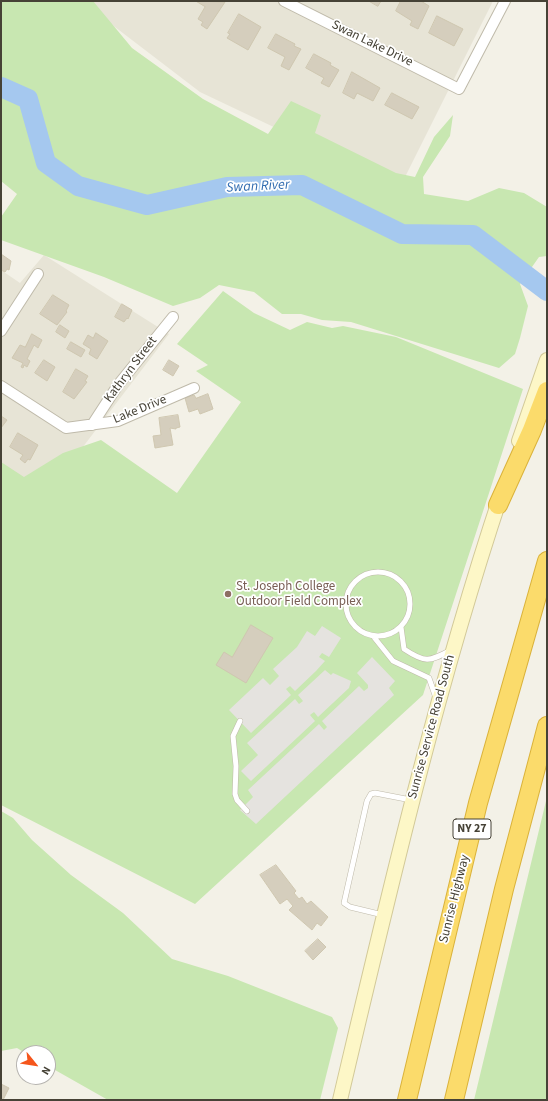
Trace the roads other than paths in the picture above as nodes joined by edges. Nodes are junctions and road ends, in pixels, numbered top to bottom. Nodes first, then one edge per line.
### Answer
1 (284, 1) edge
2 (505, 1) edge
3 (38, 274) dead end
4 (173, 317) dead end
5 (1, 331) edge
6 (547, 360) edge
7 (1, 386) edge
8 (194, 388) dead end
9 (547, 391) edge
10 (92, 425) junction
11 (498, 505) junction
12 (547, 561) edge
13 (401, 627) junction
14 (373, 636) junction
15 (454, 648) junction
16 (438, 703) junction
17 (240, 722) dead end
18 (547, 726) edge
19 (412, 800) junction
20 (247, 811) dead end
21 (383, 915) junction
22 (340, 1100) edge
23 (407, 1100) edge
24 (454, 1100) edge

1 - 2 street, Swan Lake Drive
3 - 5 street
4 - 10 street, Kathryn Street
6 - 11 main road, Sunrise Service Road South
7 - 10 street, Lake Drive
8 - 10 street, Lake Drive
9 - 11 highway
11 - 15 main road, Sunrise Service Road South
12 - 23 highway, Sunrise Highway / NY 27
13 - 14 lane
13 - 14 lane
13 - 15 lane
14 - 16 lane
15 - 16 main road, Sunrise Service Road South
16 - 19 main road, Sunrise Service Road South
17 - 20 lane
18 - 24 highway
19 - 21 main road, Sunrise Service Road South
19 - 21 lane
21 - 22 main road, Sunrise Service Road South

